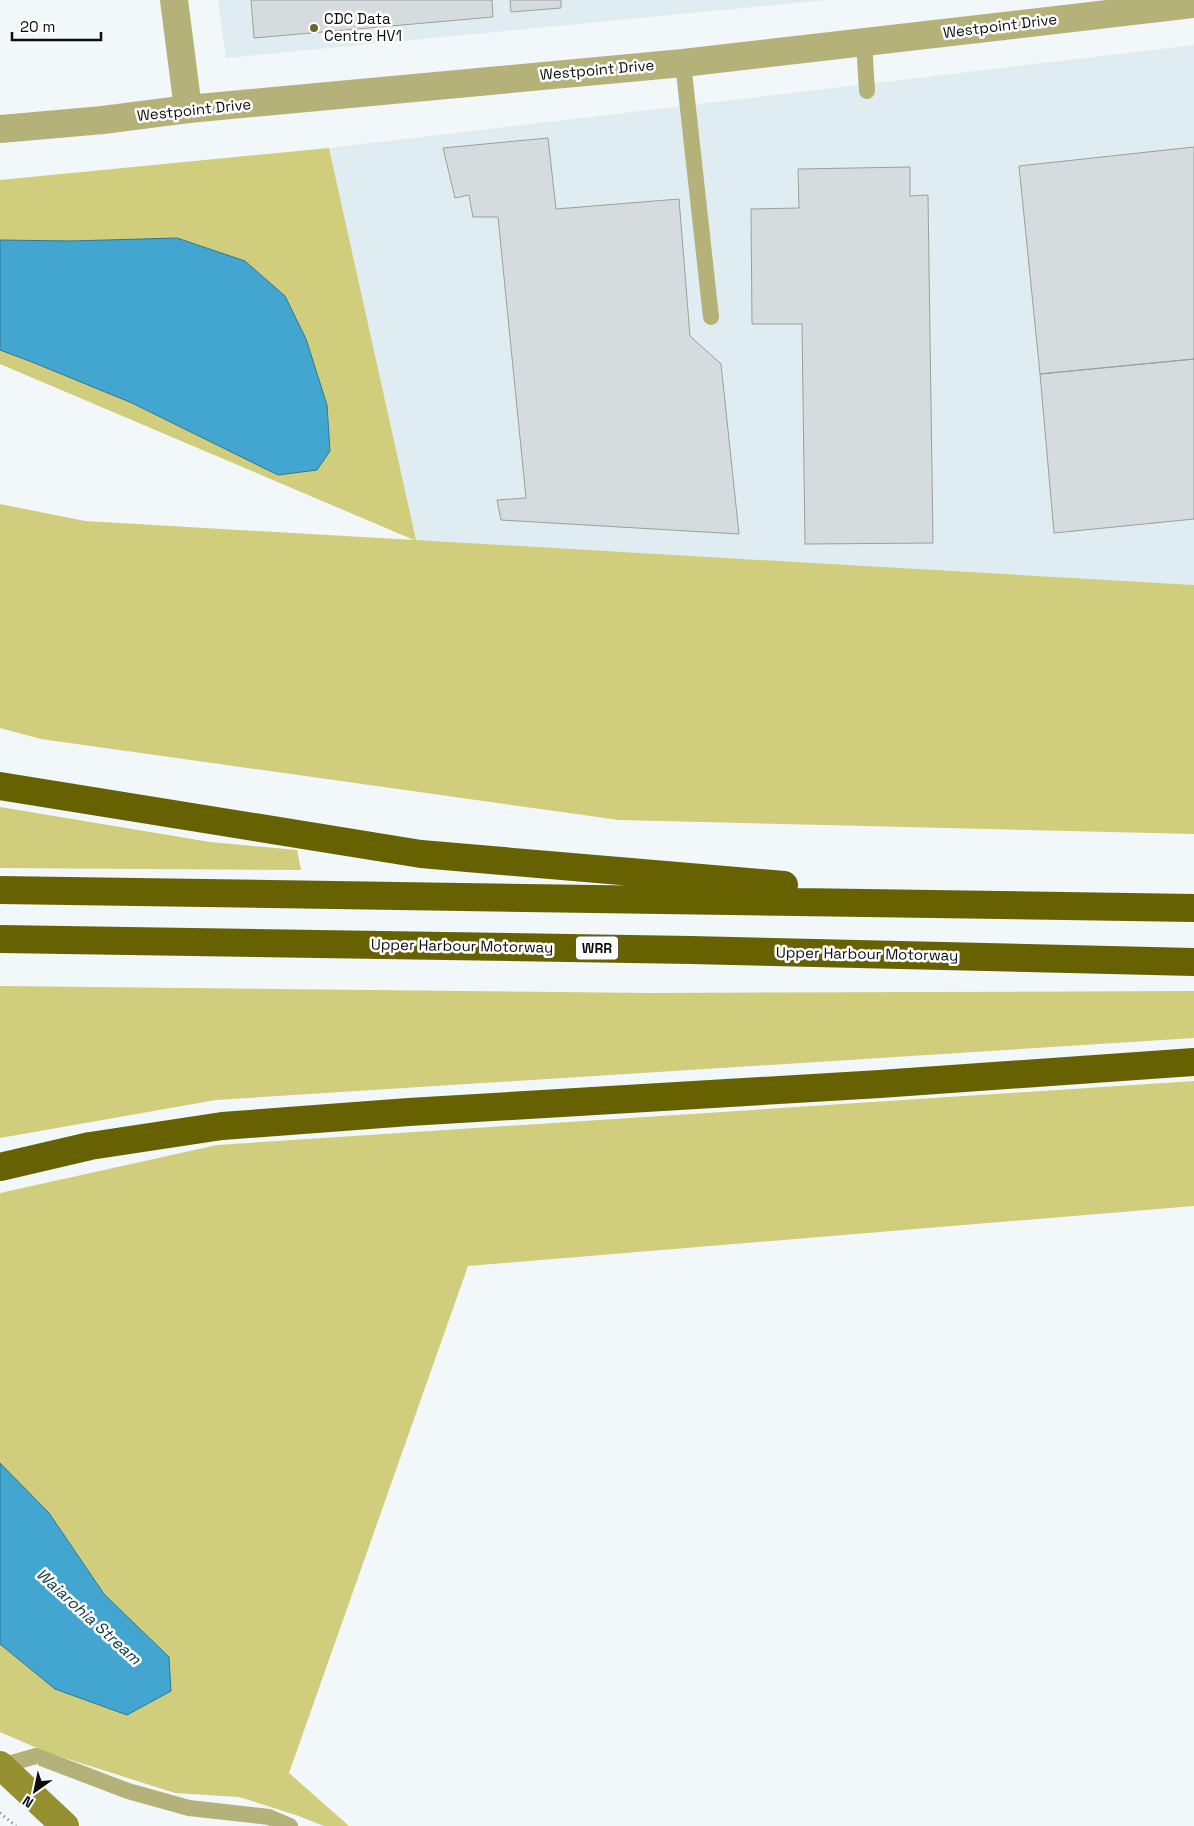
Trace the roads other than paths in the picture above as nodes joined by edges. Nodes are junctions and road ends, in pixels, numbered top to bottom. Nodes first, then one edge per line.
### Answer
1 (174, 0) edge
2 (1194, 4) edge
3 (864, 42) junction
4 (683, 62) junction
5 (867, 91) dead end
6 (188, 109) junction
7 (0, 129) edge
8 (711, 317) dead end
9 (0, 786) edge
10 (0, 890) edge
11 (1027, 906) junction
12 (1194, 908) edge
13 (0, 939) edge
14 (1194, 962) edge
15 (1194, 1062) edge
16 (0, 1167) edge
17 (0, 1766) edge
18 (65, 1826) edge
19 (290, 1826) edge

1 - 6 street
2 - 3 street, Westpoint Drive
3 - 4 street, Westpoint Drive
3 - 5 lane
4 - 6 street, Westpoint Drive
4 - 8 lane
6 - 7 street, Westpoint Drive
9 - 11 highway
10 - 11 highway
11 - 12 highway
13 - 14 highway, Upper Harbour Motorway / WRR
15 - 16 highway
17 - 18 main road
17 - 19 lane

